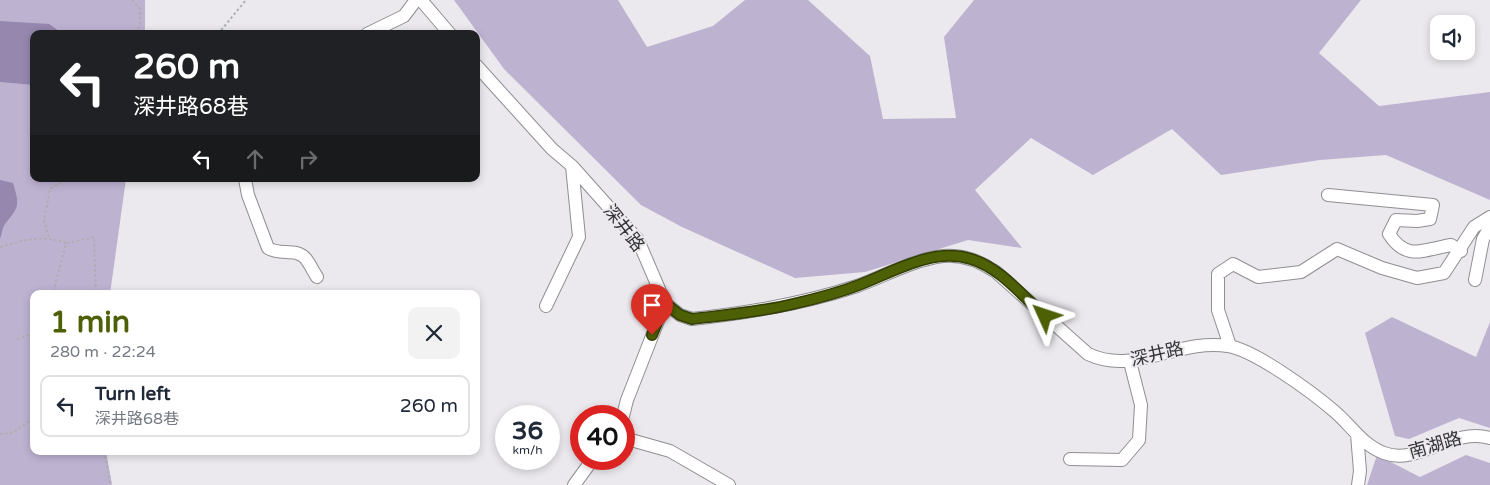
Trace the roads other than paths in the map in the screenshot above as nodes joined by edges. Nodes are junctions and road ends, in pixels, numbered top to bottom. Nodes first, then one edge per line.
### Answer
1 (416, 0) edge
2 (420, 0) edge
3 (375, 30) edge
4 (446, 30) edge
5 (480, 69) edge
6 (572, 166) junction
7 (246, 182) edge
8 (1328, 195) dead end
9 (1490, 217) edge
10 (1490, 227) edge
11 (1461, 251) junction
12 (317, 277) dead end
13 (1475, 280) dead end
14 (665, 303) junction
15 (546, 306) dead end
16 (1230, 346) junction
17 (1130, 362) junction
18 (626, 405) edge
19 (1357, 434) junction
20 (1490, 438) edge
21 (635, 441) edge
22 (1070, 459) dead end
23 (585, 470) edge
24 (574, 485) edge
25 (729, 485) edge
26 (1358, 485) edge

1 - 3 street
2 - 4 street
5 - 6 street, 深井路
6 - 14 street, 深井路
6 - 15 street
7 - 12 street
8 - 11 street
9 - 11 street
10 - 13 street
11 - 16 street
14 - 17 street, 深井路
14 - 18 street
16 - 17 street, 深井路
16 - 19 street, 深井路
17 - 22 street
19 - 20 street, 南湖路
19 - 26 street
21 - 25 street
23 - 24 street

